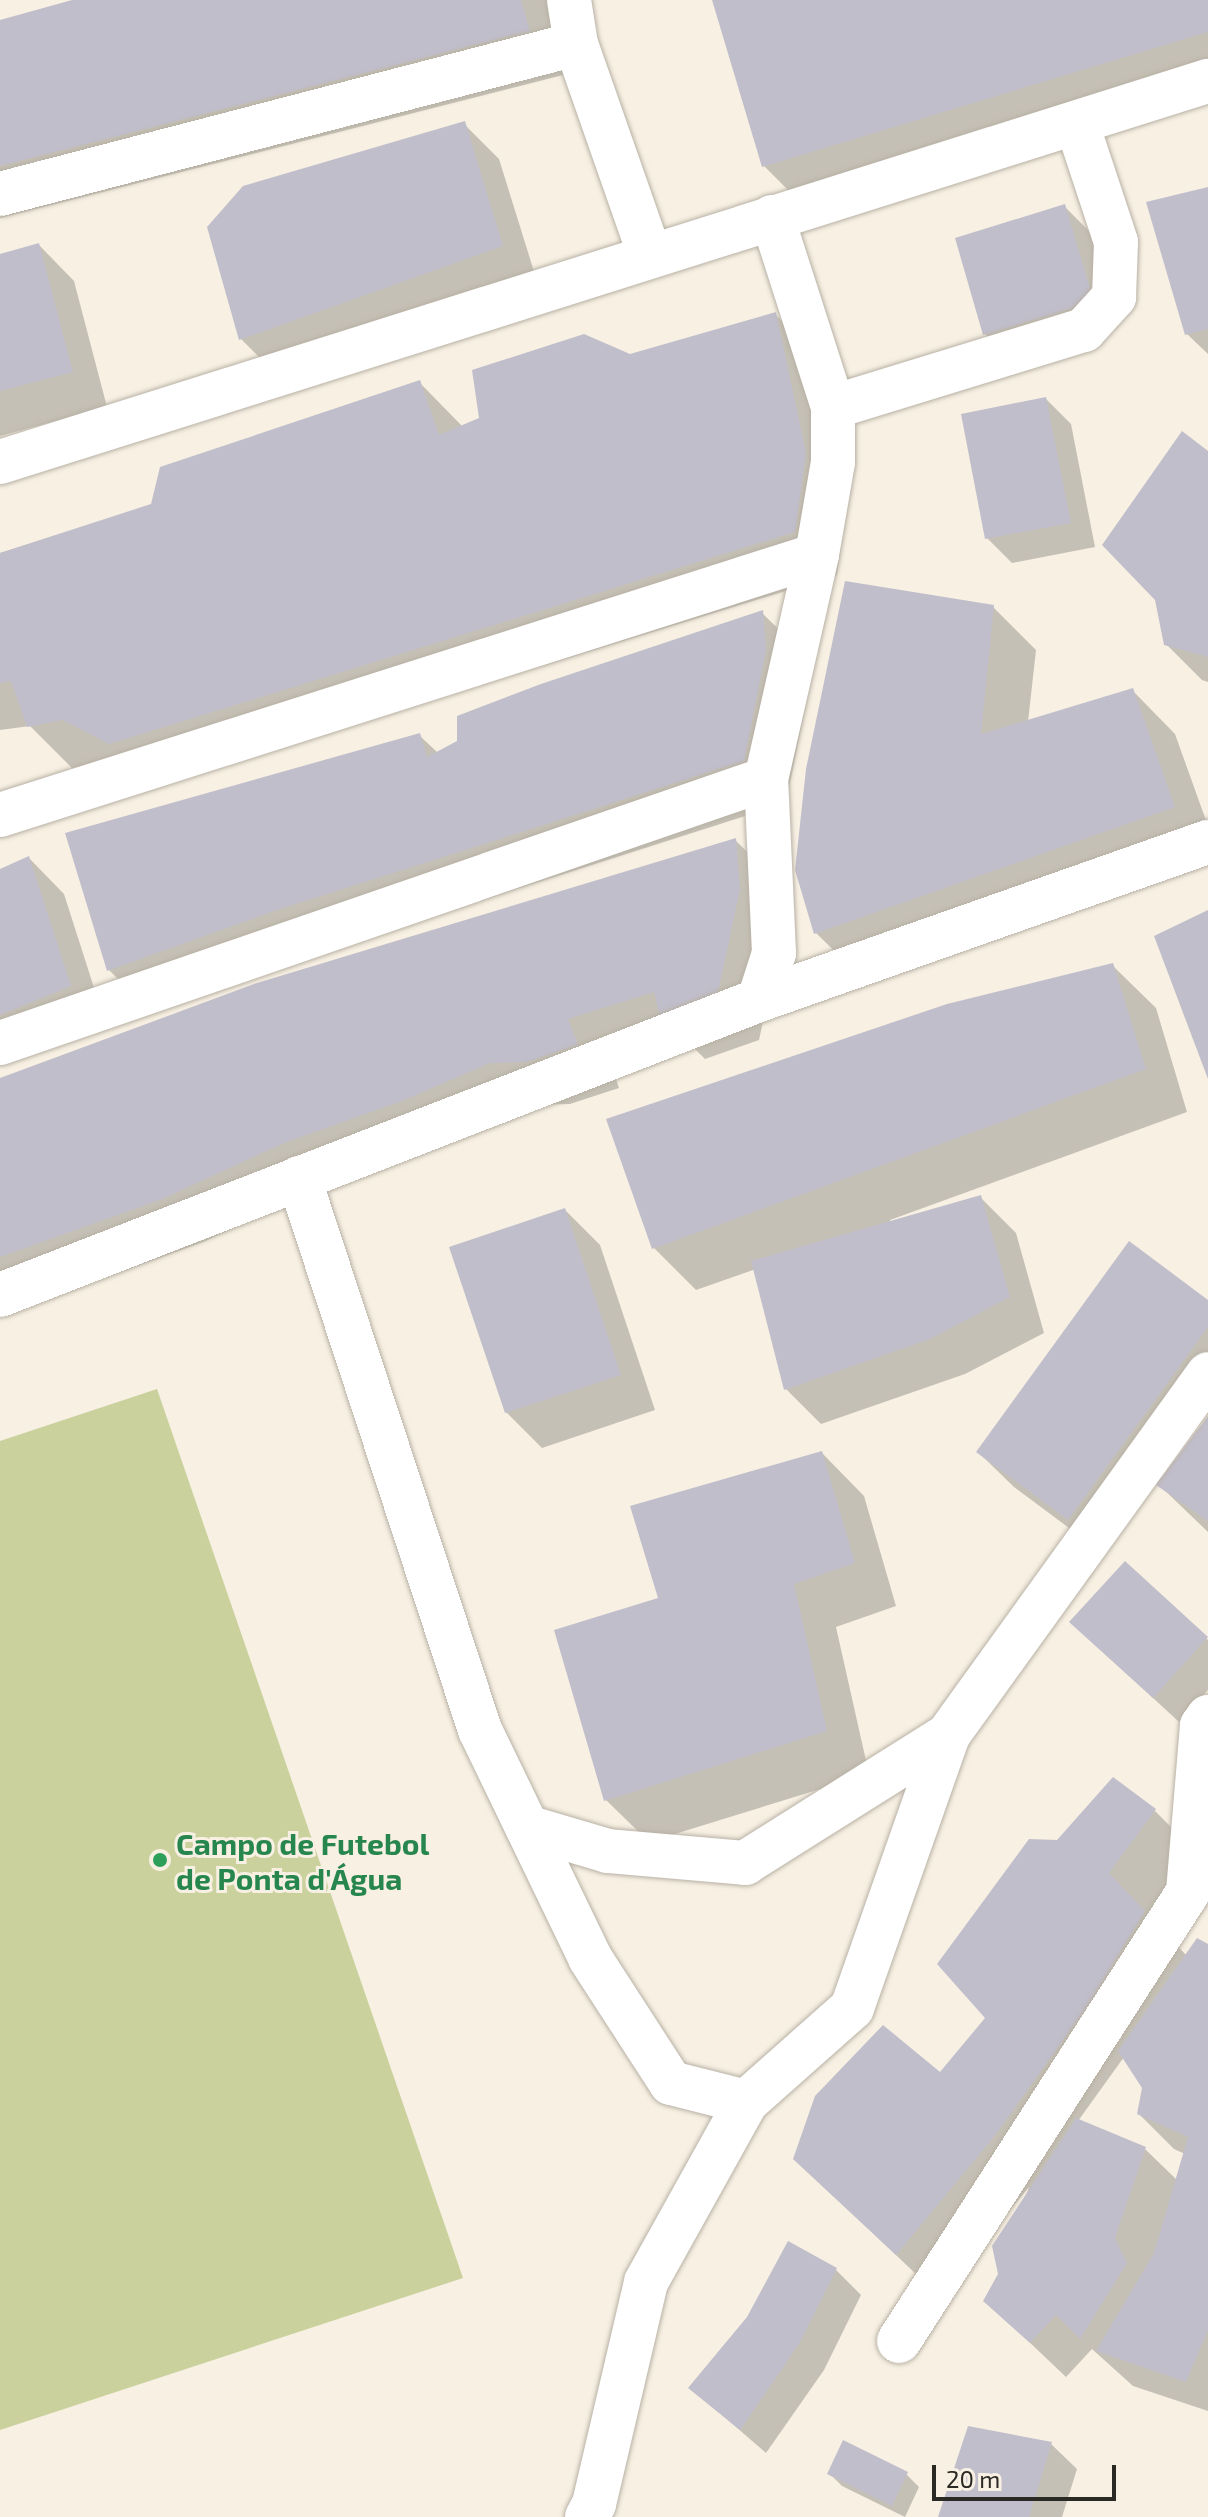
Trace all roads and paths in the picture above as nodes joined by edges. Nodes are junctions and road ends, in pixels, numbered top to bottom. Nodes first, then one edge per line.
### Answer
1 (569, 0) edge
2 (576, 44) junction
3 (1208, 81) edge
4 (1077, 124) junction
5 (0, 194) edge
6 (772, 217) junction
7 (650, 255) junction
8 (833, 407) junction
9 (0, 462) edge
10 (817, 555) junction
11 (766, 779) junction
12 (0, 815) edge
13 (1208, 842) edge
14 (759, 1000) junction
15 (0, 1043) edge
16 (299, 1178) junction
17 (0, 1295) edge
18 (1208, 1374) edge
19 (1208, 1717) edge
20 (948, 1735) junction
21 (527, 1827) junction
22 (746, 2102) junction
23 (899, 2341) dead end
24 (587, 2517) edge

1 - 2 street
2 - 5 street
2 - 7 street
3 - 4 street
4 - 6 street
4 - 8 street
6 - 7 street
6 - 8 street
7 - 9 street
8 - 10 street
10 - 11 street
10 - 12 street
11 - 14 street
11 - 15 street
13 - 14 street
14 - 16 street
16 - 17 street
16 - 21 street
18 - 20 street
19 - 23 street
20 - 21 street
20 - 22 street
21 - 22 street
22 - 24 street

